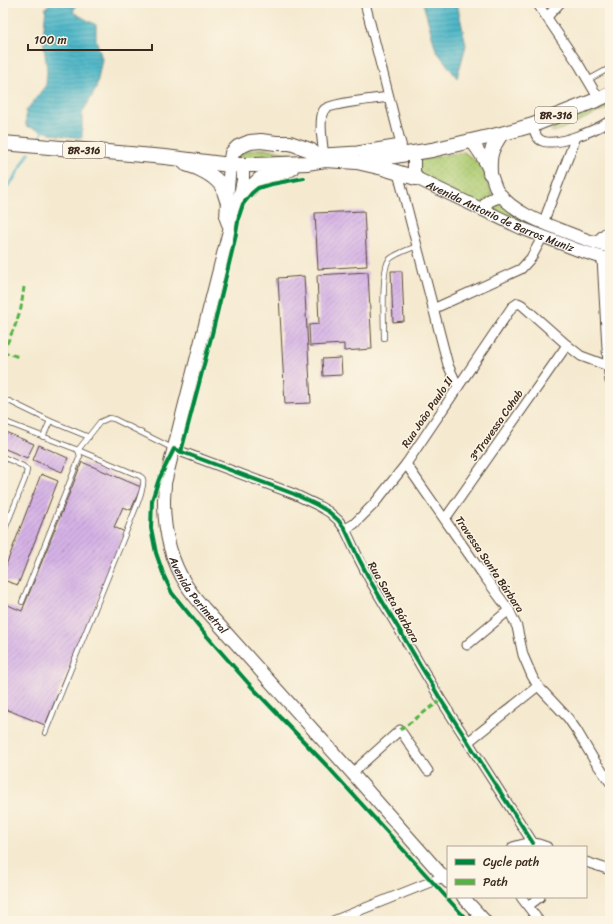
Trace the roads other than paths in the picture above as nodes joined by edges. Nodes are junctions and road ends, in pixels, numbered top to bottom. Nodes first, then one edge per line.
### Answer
1 (365, 3) edge
2 (537, 3) edge
3 (560, 3) edge
4 (548, 17) junction
5 (610, 68) edge
6 (588, 80) junction
7 (388, 97) junction
8 (605, 97) edge
9 (610, 121) edge
10 (532, 125) junction
11 (501, 134) junction
12 (576, 137) junction
13 (470, 141) junction
14 (3, 143) edge
15 (406, 150) junction
16 (165, 157) junction
17 (324, 158) junction
18 (356, 162) junction
19 (307, 163) junction
20 (237, 164) junction
21 (398, 173) junction
22 (490, 173) junction
23 (416, 178) junction
24 (502, 196) junction
25 (232, 201) junction
26 (483, 210) junction
27 (543, 223) junction
28 (610, 231) edge
29 (543, 236) junction
30 (594, 243) junction
31 (417, 246) junction
32 (610, 247) edge
33 (606, 259) edge
34 (433, 309) junction
35 (384, 338) dead end
36 (567, 344) junction
37 (608, 366) junction
38 (610, 381) edge
39 (458, 387) junction
40 (3, 403) edge
41 (3, 421) edge
42 (50, 421) junction
43 (43, 437) junction
44 (88, 437) junction
45 (174, 449) junction
46 (78, 450) junction
47 (3, 457) edge
48 (406, 464) junction
49 (3, 512) edge
50 (10, 515) junction
51 (445, 519) junction
52 (345, 529) junction
53 (3, 534) edge
54 (22, 602) dead end
55 (509, 610) junction
56 (467, 645) dead end
57 (538, 686) junction
58 (44, 733) dead end
59 (468, 742) junction
60 (428, 771) dead end
61 (352, 773) junction
62 (610, 782) edge
63 (533, 843) junction
64 (517, 846) edge
65 (544, 846) edge
66 (587, 862) edge
67 (610, 870) edge
68 (447, 878) edge
69 (463, 898) edge
70 (523, 898) edge
71 (539, 898) edge
72 (528, 906) junction
73 (333, 921) edge
74 (485, 921) edge
75 (539, 921) edge

1 - 7 street
2 - 4 street
3 - 4 street
4 - 6 street
5 - 6 lane
6 - 8 street
7 - 15 street
7 - 17 street
8 - 10 highway, BR-316
9 - 12 street
10 - 11 highway, BR-316
10 - 12 street
11 - 13 highway, BR-316
11 - 22 highway
12 - 27 street
13 - 15 highway, BR-316
13 - 22 main road, Avenida Antonio de Barros Muniz
14 - 16 highway, BR-316
15 - 17 street
15 - 18 highway, BR-316
15 - 23 main road, Avenida Antonio de Barros Muniz
16 - 20 highway, BR-316
16 - 25 highway
17 - 18 highway, BR-316
17 - 19 highway, BR-316
17 - 20 highway
18 - 21 highway
19 - 20 highway, BR-316
19 - 25 highway
20 - 25 main road
21 - 23 highway
21 - 31 street
22 - 24 main road, Avenida Antonio de Barros Muniz
23 - 26 main road, Avenida Antonio de Barros Muniz
24 - 26 main road
24 - 27 main road, Avenida Antonio de Barros Muniz
25 - 45 main road, Avenida Perimetral
26 - 29 main road, Avenida Antonio de Barros Muniz
27 - 30 main road, Avenida Antonio de Barros Muniz
28 - 30 street
29 - 33 main road, Avenida Antonio de Barros Muniz
29 - 34 street
30 - 32 main road, Avenida Antonio de Barros Muniz
31 - 34 street
31 - 35 lane
33 - 37 street
34 - 39 street
36 - 37 street
36 - 39 street, Rua João Paulo II
36 - 51 street, 3ªTravessa Cohab
37 - 38 street
39 - 48 street, Rua João Paulo II
40 - 42 lane
41 - 43 lane
42 - 43 lane
42 - 44 lane
43 - 46 lane
44 - 45 lane
44 - 46 lane
45 - 52 street, Rua Santa Bárbara
45 - 61 main road, Avenida Perimetral
46 - 54 lane
46 - 58 lane
47 - 50 lane
48 - 51 street, Travessa Santa Bárbara
48 - 52 street, Rua João Paulo II
49 - 50 lane
50 - 53 lane
51 - 55 street, Travessa Santa Bárbara
52 - 59 street, Rua Santa Bárbara
55 - 56 street
55 - 57 street, Travessa Santa Bárbara
57 - 59 street
57 - 62 street, Travessa Santa Bárbara
59 - 63 street, Rua Santa Bárbara
60 - 61 street
61 - 68 main road, Avenida Perimetral
63 - 64 street
63 - 65 street
66 - 67 street
68 - 73 street
69 - 74 main road
70 - 72 street
71 - 72 street
72 - 75 street

